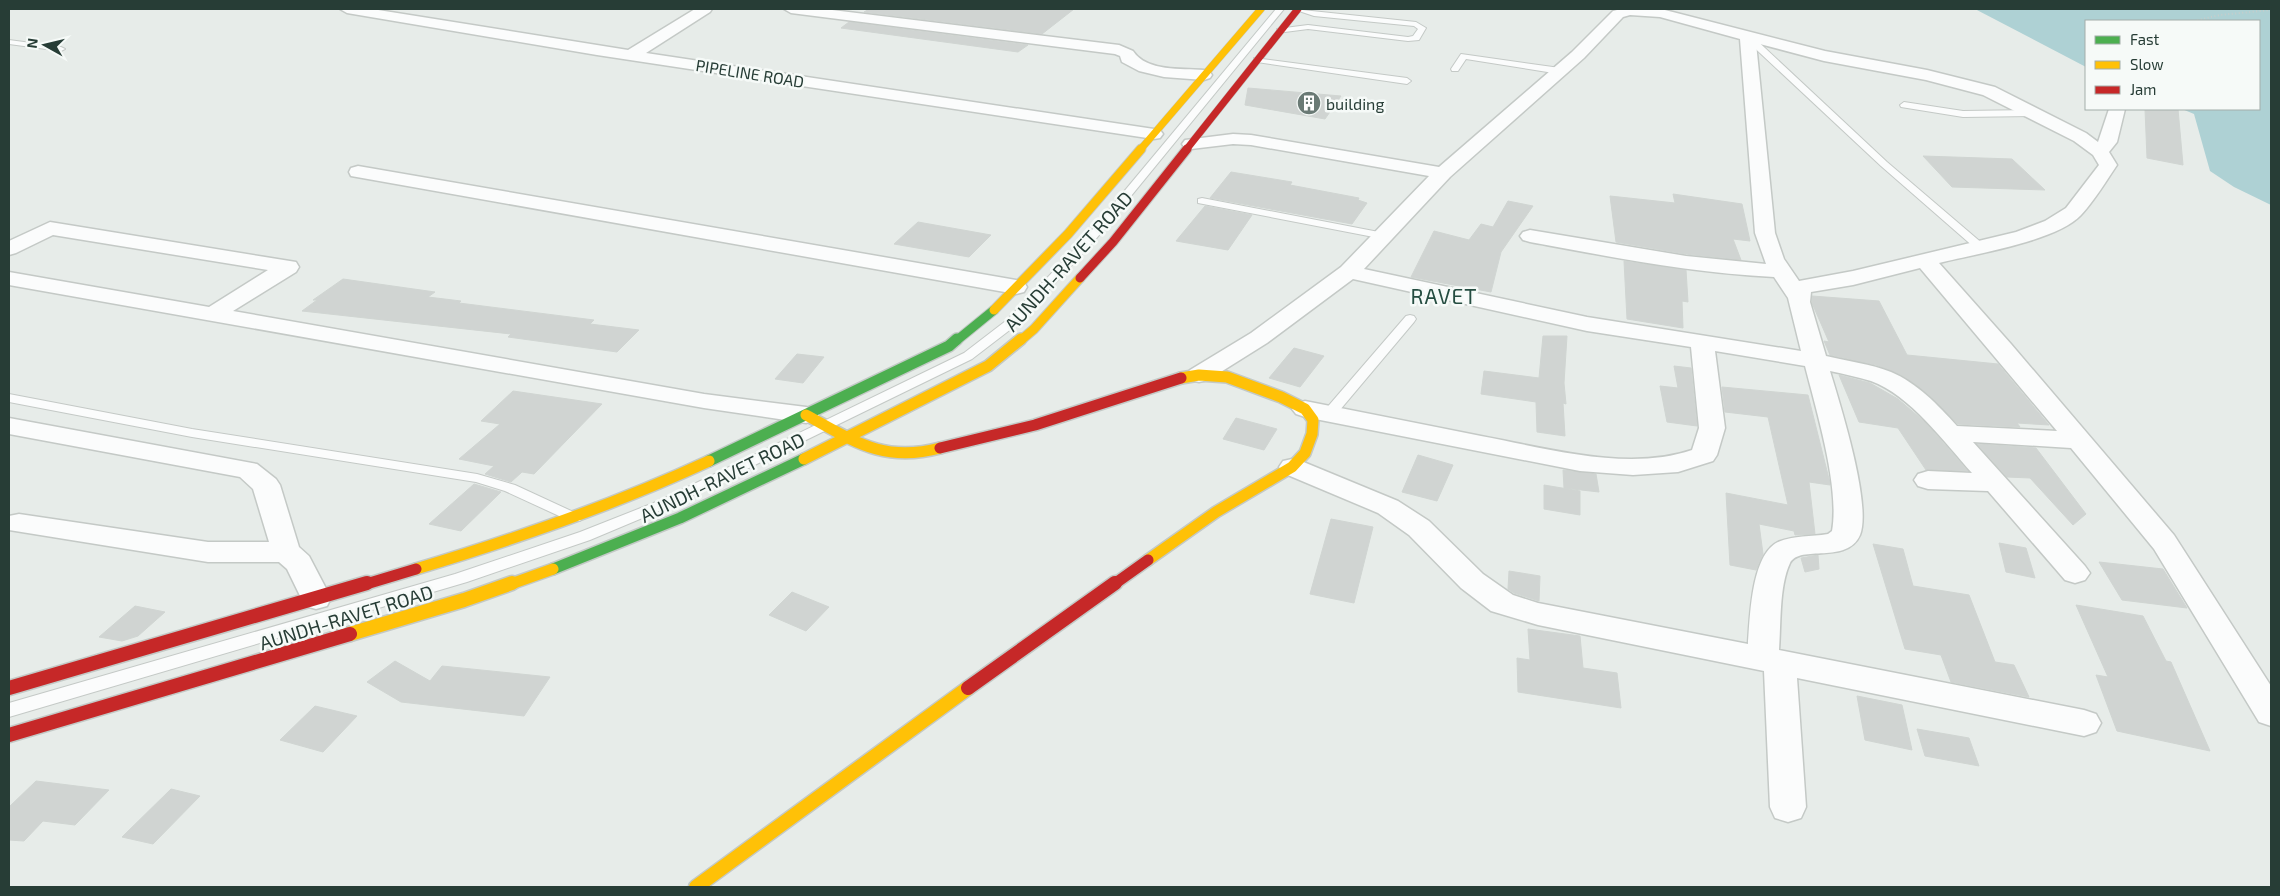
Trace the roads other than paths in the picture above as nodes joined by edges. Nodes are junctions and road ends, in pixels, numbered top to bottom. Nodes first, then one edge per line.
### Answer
1 (347, 9) edge
2 (705, 9) edge
3 (791, 9) edge
4 (1261, 9) edge
5 (1280, 9) edge
6 (1297, 9) edge
7 (1629, 10) edge
8 (1280, 30) junction
9 (1748, 37) junction
10 (9, 42) edge
11 (61, 50) dead end
12 (631, 55) junction
13 (1256, 60) junction
14 (1455, 69) dead end
15 (1560, 71) junction
16 (1204, 75) junction
17 (1408, 81) dead end
18 (1904, 105) dead end
19 (2117, 110) edge
20 (2033, 113) junction
21 (1154, 134) junction
22 (1191, 144) junction
23 (2100, 152) junction
24 (358, 172) dead end
25 (1443, 173) junction
26 (1202, 201) dead end
27 (1384, 236) junction
28 (1530, 236) dead end
29 (1979, 246) junction
30 (9, 249) edge
31 (1926, 261) junction
32 (1780, 271) junction
33 (1349, 272) junction
34 (9, 279) edge
35 (1016, 287) junction
36 (1798, 296) junction
37 (212, 314) junction
38 (1410, 319) dead end
39 (1702, 343) junction
40 (1814, 360) junction
41 (1198, 375) junction
42 (9, 398) edge
43 (1317, 412) junction
44 (806, 414) junction
45 (827, 425) junction
46 (9, 426) edge
47 (1950, 433) junction
48 (844, 437) junction
49 (2079, 440) junction
50 (1292, 467) junction
51 (1928, 480) dead end
52 (1996, 483) junction
53 (575, 518) junction
54 (19, 523) dead end
55 (286, 552) junction
56 (2075, 574) dead end
57 (316, 598) junction
58 (1772, 661) junction
59 (9, 688) edge
60 (9, 710) edge
61 (2271, 713) edge
62 (2084, 722) dead end
63 (9, 735) edge
64 (1788, 807) dead end
65 (696, 887) edge

1 - 12 street, PIPELINE ROAD
2 - 12 street
3 - 16 street
4 - 16 main road, AUNDH-RAVET ROAD
5 - 45 lane
6 - 8 main road, AUNDH-RAVET ROAD
6 - 8 lane
7 - 9 street
7 - 15 street
8 - 13 main road, AUNDH-RAVET ROAD
9 - 20 street
9 - 29 lane
9 - 32 street
10 - 11 lane
12 - 21 street, PIPELINE ROAD
13 - 17 lane
13 - 22 main road, AUNDH-RAVET ROAD
14 - 15 lane
15 - 25 street
16 - 21 main road, AUNDH-RAVET ROAD
18 - 20 lane
19 - 23 street
20 - 23 street
21 - 35 main road, AUNDH-RAVET ROAD
22 - 25 street
22 - 48 main road, AUNDH-RAVET ROAD
23 - 29 street
24 - 35 street
25 - 27 street
26 - 27 lane
27 - 33 street
28 - 32 street
29 - 31 street
30 - 37 street
31 - 36 street
31 - 49 street
32 - 36 street
33 - 39 street
33 - 41 street
34 - 37 street
35 - 44 main road, AUNDH-RAVET ROAD
36 - 40 street
37 - 44 street
38 - 43 lane
39 - 40 street
39 - 43 street
40 - 47 street
40 - 58 street
41 - 43 main road
41 - 48 main road
42 - 53 lane
43 - 50 main road
44 - 45 main road
44 - 53 main road, AUNDH-RAVET ROAD
45 - 48 main road
45 - 60 lane
46 - 55 street
47 - 49 street
47 - 52 street
48 - 63 main road, AUNDH-RAVET ROAD
49 - 61 street
50 - 58 street
50 - 65 main road
51 - 52 street
52 - 56 street
53 - 57 main road, AUNDH-RAVET ROAD
54 - 55 street
55 - 57 street
57 - 59 main road, AUNDH-RAVET ROAD
58 - 62 street
58 - 64 street

